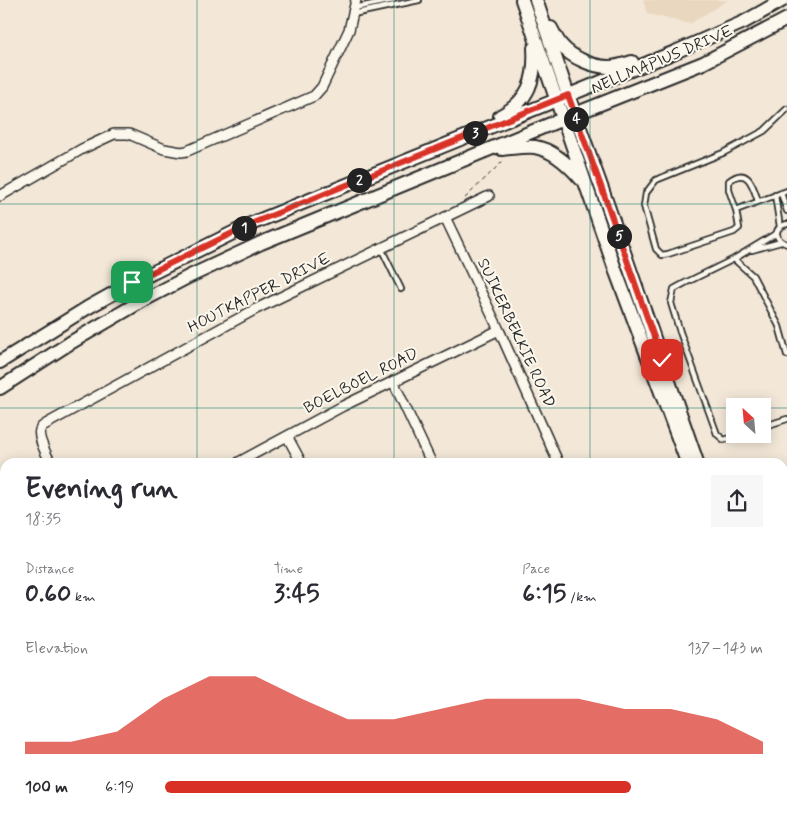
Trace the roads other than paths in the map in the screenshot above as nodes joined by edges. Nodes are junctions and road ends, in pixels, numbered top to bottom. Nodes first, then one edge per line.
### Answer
1 (393, 0) edge
2 (419, 0) edge
3 (522, 0) edge
4 (783, 0) edge
5 (538, 4) edge
6 (354, 8) edge
7 (528, 17) junction
8 (787, 20) edge
9 (675, 52) junction
10 (562, 98) junction
11 (787, 109) edge
12 (569, 116) junction
13 (449, 143) junction
14 (483, 152) junction
15 (586, 185) junction
16 (787, 191) edge
17 (781, 193) junction
18 (775, 195) junction
19 (0, 196) edge
20 (489, 196) dead end
21 (758, 201) junction
22 (736, 210) junction
23 (787, 211) edge
24 (444, 217) junction
25 (787, 224) edge
26 (780, 227) junction
27 (777, 233) junction
28 (785, 244) edge
29 (381, 248) junction
30 (746, 251) junction
31 (734, 259) junction
32 (401, 289) dead end
33 (499, 330) junction
34 (787, 355) edge
35 (0, 362) edge
36 (393, 381) junction
37 (0, 388) edge
38 (787, 419) edge
39 (771, 424) edge
40 (288, 436) junction
41 (726, 439) edge
42 (48, 458) edge
43 (247, 458) edge
44 (299, 458) edge
45 (429, 458) edge
46 (556, 458) edge
47 (686, 458) edge
48 (696, 458) edge

1 - 6 lane
2 - 6 lane
3 - 7 main road
4 - 9 main road, NELLMAPIUS DRIVE
5 - 9 main road
5 - 10 main road
6 - 19 street
7 - 10 main road
7 - 13 main road
8 - 12 main road, NELLMAPIUS DRIVE
9 - 10 main road, NELLMAPIUS DRIVE
10 - 12 main road
10 - 13 main road, NELLMAPIUS DRIVE
11 - 22 lane
12 - 14 main road, NELLMAPIUS DRIVE
12 - 15 main road
12 - 48 main road
13 - 35 main road
14 - 15 main road
14 - 37 main road
15 - 47 main road
16 - 17 lane
17 - 18 lane
17 - 23 lane
18 - 21 lane
18 - 26 lane
20 - 24 street, HOUTKAPPER DRIVE
21 - 22 lane
21 - 22 lane
24 - 29 street, HOUTKAPPER DRIVE
24 - 33 street, SUIKERBEKKIE ROAD
25 - 26 lane
26 - 27 lane
27 - 28 lane
27 - 30 lane
28 - 30 lane
29 - 32 lane
29 - 42 street, HOUTKAPPER DRIVE
30 - 31 lane
31 - 34 lane
31 - 41 lane
33 - 36 street, BOELBOEL ROAD
33 - 46 street, SUIKERBEKKIE ROAD
36 - 40 street, BOELBOEL ROAD
36 - 45 street
38 - 39 lane
40 - 43 street, BOELBOEL ROAD
40 - 44 street

